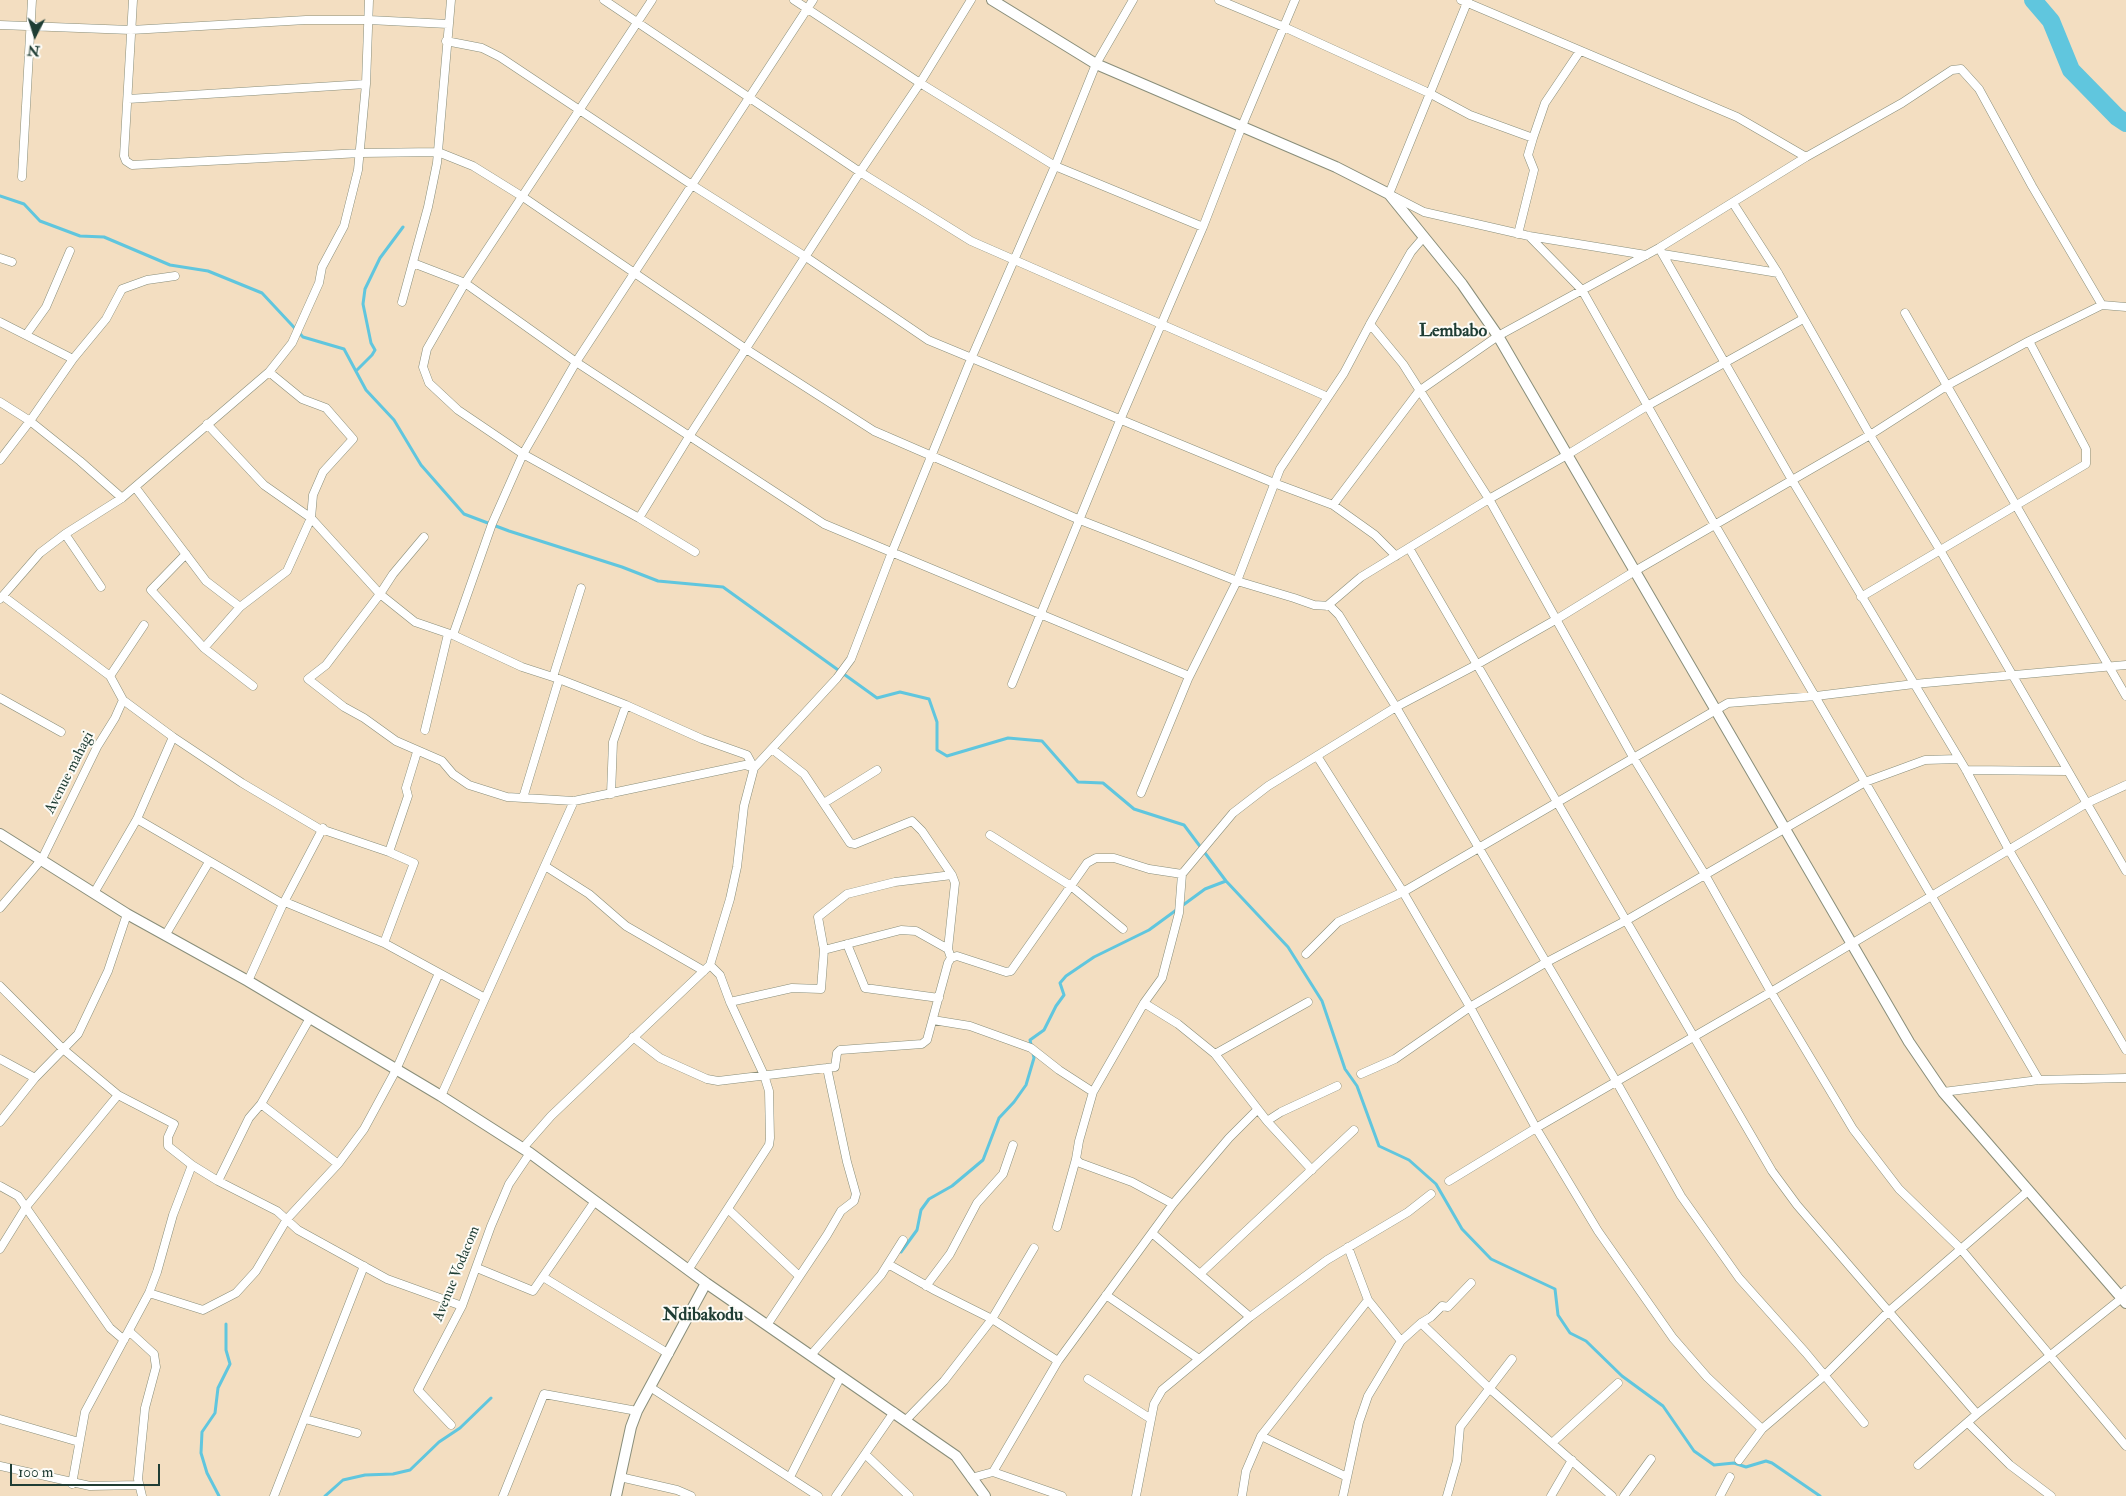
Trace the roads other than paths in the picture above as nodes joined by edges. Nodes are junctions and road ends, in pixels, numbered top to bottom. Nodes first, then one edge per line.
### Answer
1 (32, 0) edge
2 (133, 0) edge
3 (369, 0) edge
4 (451, 0) edge
5 (604, 0) edge
6 (652, 0) edge
7 (794, 0) edge
8 (813, 0) edge
9 (971, 0) edge
10 (992, 0) edge
11 (1133, 0) edge
12 (1219, 0) edge
13 (1294, 0) edge
14 (1465, 1) edge
15 (808, 9) junction
16 (368, 20) junction
17 (637, 22) junction
18 (448, 24) junction
19 (0, 25) edge
20 (30, 25) junction
21 (1284, 26) junction
22 (130, 30) junction
23 (446, 40) junction
24 (1580, 51) junction
25 (1096, 64) junction
26 (920, 83) junction
27 (366, 84) junction
28 (1429, 93) junction
29 (750, 98) junction
30 (128, 99) junction
31 (580, 110) junction
32 (1242, 126) junction
33 (1533, 138) junction
34 (438, 152) junction
35 (361, 153) junction
36 (1806, 157) junction
37 (1055, 166) junction
38 (860, 172) junction
39 (22, 177) dead end
40 (692, 185) junction
41 (1388, 194) junction
42 (523, 197) junction
43 (1733, 203) junction
44 (1204, 227) junction
45 (1518, 234) junction
46 (1529, 236) junction
47 (1423, 238) junction
48 (70, 251) dead end
49 (1661, 251) junction
50 (1646, 255) junction
51 (806, 257) junction
52 (0, 258) edge
53 (1013, 260) junction
54 (12, 262) dead end
55 (413, 263) junction
56 (1778, 273) junction
57 (635, 274) junction
58 (176, 276) dead end
59 (465, 283) junction
60 (1582, 290) junction
61 (402, 302) dead end
62 (2102, 304) junction
63 (2126, 307) edge
64 (1905, 313) dead end
65 (1803, 319) junction
66 (0, 322) edge
67 (1370, 324) junction
68 (1161, 325) junction
69 (26, 335) junction
70 (1498, 336) junction
71 (2029, 341) junction
72 (746, 350) junction
73 (73, 359) junction
74 (971, 359) junction
75 (576, 362) junction
76 (1724, 364) junction
77 (269, 372) junction
78 (1948, 385) junction
79 (1419, 391) junction
80 (1328, 397) junction
81 (0, 402) edge
82 (1647, 406) junction
83 (1121, 418) junction
84 (30, 421) junction
85 (208, 424) junction
86 (690, 435) junction
87 (1870, 435) junction
88 (524, 454) junction
89 (1567, 455) junction
90 (931, 456) junction
91 (0, 460) edge
92 (1792, 480) junction
93 (1274, 483) junction
94 (135, 487) junction
95 (122, 498) junction
96 (1489, 499) junction
97 (1333, 504) junction
98 (2015, 506) junction
99 (311, 518) junction
100 (639, 518) junction
101 (1080, 520) junction
102 (1715, 525) junction
103 (64, 534) junction
104 (424, 537) dead end
105 (1409, 548) junction
106 (1940, 550) junction
107 (695, 552) dead end
108 (892, 552) junction
109 (186, 554) junction
110 (1396, 556) junction
111 (1635, 571) junction
112 (1237, 581) junction
113 (101, 587) dead end
114 (581, 588) dead end
115 (380, 594) junction
116 (2, 597) edge
117 (1861, 597) junction
118 (1327, 606) junction
119 (240, 607) junction
120 (1041, 615) junction
121 (1557, 619) junction
122 (144, 624) dead end
123 (451, 635) junction
124 (204, 648) junction
125 (1476, 665) junction
126 (2126, 665) edge
127 (2110, 667) junction
128 (2012, 675) junction
129 (110, 676) junction
130 (1189, 676) junction
131 (556, 678) junction
132 (1012, 684) dead end
133 (1914, 684) junction
134 (253, 686) dead end
135 (1816, 696) junction
136 (2126, 696) edge
137 (0, 698) edge
138 (123, 700) junction
139 (626, 705) junction
140 (1396, 707) junction
141 (1716, 709) junction
142 (425, 730) dead end
143 (61, 732) dead end
144 (173, 737) junction
145 (772, 750) junction
146 (417, 752) junction
147 (1317, 756) junction
148 (1633, 757) junction
149 (1958, 759) junction
150 (754, 768) junction
151 (877, 770) dead end
152 (1966, 770) junction
153 (2067, 772) junction
154 (1865, 782) junction
155 (2126, 785) edge
156 (1141, 793) dead end
157 (611, 794) junction
158 (522, 798) junction
159 (574, 801) junction
160 (824, 803) junction
161 (1558, 803) junction
162 (2087, 803) junction
163 (137, 819) junction
164 (323, 828) junction
165 (1783, 828) junction
166 (0, 834) edge
167 (990, 835) dead end
168 (1479, 847) junction
169 (2009, 850) junction
170 (389, 852) junction
171 (42, 859) junction
172 (209, 862) junction
173 (545, 866) junction
174 (2126, 871) edge
175 (1182, 874) junction
176 (1704, 874) junction
177 (952, 875) junction
178 (1071, 886) junction
179 (1403, 892) junction
180 (94, 893) junction
181 (1930, 896) junction
182 (284, 903) junction
183 (0, 908) edge
184 (127, 914) junction
185 (1627, 920) junction
186 (1123, 929) dead end
187 (166, 934) junction
188 (384, 943) junction
189 (1850, 943) junction
190 (847, 944) junction
191 (948, 949) junction
192 (824, 950) junction
193 (1306, 954) dead end
194 (951, 958) junction
195 (1545, 963) junction
196 (707, 968) junction
197 (439, 973) junction
198 (248, 981) junction
199 (0, 986) edge
200 (1771, 992) junction
201 (485, 998) junction
202 (939, 998) junction
203 (730, 1002) junction
204 (1308, 1002) dead end
205 (1144, 1003) junction
206 (1470, 1007) junction
207 (310, 1018) junction
208 (933, 1020) junction
209 (633, 1037) junction
210 (1694, 1037) junction
211 (63, 1049) junction
212 (2126, 1050) edge
213 (1215, 1054) junction
214 (0, 1059) edge
215 (827, 1068) junction
216 (396, 1070) junction
217 (1361, 1074) dead end
218 (764, 1075) junction
219 (35, 1078) junction
220 (2126, 1078) edge
221 (2039, 1080) junction
222 (1616, 1081) junction
223 (1337, 1086) dead end
224 (1093, 1092) junction
225 (1943, 1092) junction
226 (118, 1095) junction
227 (441, 1096) junction
228 (261, 1104) junction
229 (1258, 1110) junction
230 (1267, 1121) junction
231 (0, 1122) edge
232 (1536, 1128) junction
233 (1354, 1130) dead end
234 (1013, 1145) dead end
235 (527, 1151) junction
236 (1076, 1159) junction
237 (338, 1164) junction
238 (192, 1165) junction
239 (1312, 1170) junction
240 (218, 1181) junction
241 (1450, 1181) dead end
242 (0, 1186) edge
243 (2028, 1191) junction
244 (1431, 1194) dead end
245 (595, 1201) junction
246 (1173, 1204) junction
247 (26, 1207) junction
248 (728, 1209) junction
249 (287, 1219) junction
250 (1057, 1227) dead end
251 (1152, 1233) junction
252 (903, 1240) dead end
253 (1034, 1248) dead end
254 (1348, 1248) junction
255 (1960, 1248) junction
256 (0, 1249) edge
257 (888, 1264) junction
258 (364, 1266) junction
259 (477, 1268) junction
260 (688, 1270) junction
261 (1200, 1274) junction
262 (799, 1276) junction
263 (543, 1277) junction
264 (706, 1283) junction
265 (1471, 1283) dead end
266 (926, 1286) junction
267 (149, 1293) junction
268 (1106, 1295) junction
269 (2123, 1297) edge
270 (1368, 1300) junction
271 (462, 1306) junction
272 (1888, 1312) junction
273 (1250, 1317) junction
274 (992, 1319) junction
275 (1421, 1323) junction
276 (767, 1325) junction
277 (130, 1332) junction
278 (124, 1340) junction
279 (1402, 1341) junction
280 (669, 1354) junction
281 (2051, 1354) junction
282 (811, 1355) junction
283 (1512, 1359) dead end
284 (1199, 1360) junction
285 (1058, 1361) junction
286 (841, 1376) junction
287 (1824, 1376) junction
288 (1088, 1379) dead end
289 (1618, 1383) dead end
290 (650, 1386) junction
291 (1489, 1388) junction
292 (637, 1411) junction
293 (894, 1412) junction
294 (1977, 1414) junction
295 (0, 1419) edge
296 (305, 1419) junction
297 (1151, 1419) junction
298 (906, 1420) junction
299 (1864, 1423) dead end
300 (1968, 1423) junction
301 (451, 1425) dead end
302 (1762, 1429) junction
303 (357, 1433) dead end
304 (1261, 1436) junction
305 (79, 1442) junction
306 (1552, 1443) junction
307 (2126, 1446) edge
308 (865, 1454) junction
309 (1651, 1459) dead end
310 (1572, 1460) junction
311 (1740, 1460) dead end
312 (1918, 1465) dead end
313 (0, 1466) edge
314 (993, 1472) junction
315 (620, 1477) junction
316 (790, 1477) junction
317 (1730, 1477) dead end
318 (971, 1478) junction
319 (1346, 1478) junction
320 (72, 1484) junction
321 (140, 1485) junction
322 (142, 1496) edge
323 (274, 1496) edge
324 (503, 1496) edge
325 (616, 1496) edge
326 (691, 1496) edge
327 (818, 1496) edge
328 (836, 1496) edge
329 (909, 1496) edge
330 (985, 1496) edge
331 (1062, 1496) edge
332 (1136, 1496) edge
333 (1242, 1496) edge
334 (1344, 1496) edge
335 (1447, 1496) edge
336 (1551, 1496) edge
337 (1612, 1496) edge
338 (1624, 1496) edge
339 (1720, 1496) edge
340 (2051, 1496) edge

1 - 20 street
2 - 22 street
3 - 16 street
4 - 18 street
5 - 17 street
6 - 17 street
7 - 15 street
8 - 15 street
9 - 26 street
10 - 25 street
11 - 25 street
12 - 21 street
13 - 21 street
14 - 24 street
14 - 28 street
15 - 26 street
15 - 29 street
16 - 18 street
16 - 22 street
16 - 27 street
17 - 29 street
17 - 31 street
18 - 23 street
19 - 20 street
20 - 22 street
20 - 39 street
21 - 28 street
21 - 32 street
22 - 30 street
23 - 31 street
23 - 34 street
24 - 33 street
24 - 36 street
25 - 32 street
25 - 37 street
26 - 37 street
26 - 38 street
27 - 30 street
27 - 35 street
28 - 33 street
28 - 41 street
29 - 38 street
29 - 40 street
30 - 35 street
31 - 40 street
31 - 42 street
32 - 41 street
32 - 44 street
33 - 45 street
34 - 35 street
34 - 42 street
34 - 55 street
35 - 77 street
36 - 43 street
36 - 62 street
37 - 44 street
37 - 53 street
38 - 51 street
38 - 53 street
40 - 51 street
40 - 57 street
41 - 45 street
41 - 47 street
42 - 57 street
42 - 59 street
43 - 49 street
43 - 56 street
44 - 68 street
45 - 46 street
46 - 50 street
46 - 60 street
47 - 67 street
47 - 70 street
48 - 69 street
49 - 50 street
49 - 56 street
49 - 76 street
50 - 60 street
51 - 72 street
51 - 74 street
52 - 54 street
53 - 68 street
53 - 74 street
55 - 59 street
55 - 61 street
56 - 65 street
57 - 72 street
57 - 75 street
58 - 73 street
59 - 75 street
59 - 88 street
60 - 70 street
60 - 82 street
62 - 63 street
62 - 71 street
64 - 78 street
65 - 76 street
65 - 87 street
66 - 69 street
67 - 79 street
67 - 80 street
68 - 80 street
68 - 83 street
69 - 73 street
70 - 79 street
70 - 89 street
71 - 78 street
71 - 98 street
72 - 86 street
72 - 90 street
73 - 84 street
74 - 83 street
74 - 90 street
75 - 86 street
75 - 88 street
76 - 82 street
76 - 92 street
77 - 85 street
77 - 99 street
78 - 87 street
78 - 98 street
79 - 96 street
79 - 97 street
80 - 93 street
81 - 84 street
82 - 89 street
82 - 102 street
83 - 93 street
83 - 101 street
84 - 91 street
84 - 95 street
85 - 94 street
85 - 99 street
86 - 100 street
86 - 108 street
87 - 92 street
87 - 106 street
88 - 100 street
88 - 123 street
89 - 96 street
89 - 111 street
90 - 101 street
90 - 108 street
92 - 102 street
92 - 117 street
93 - 97 street
93 - 112 street
94 - 95 street
94 - 109 street
95 - 103 street
96 - 105 street
96 - 121 street
97 - 110 street
98 - 106 street
98 - 127 street
99 - 115 street
99 - 119 street
100 - 107 street
101 - 112 street
101 - 120 street
102 - 111 street
102 - 135 street
103 - 113 street
103 - 116 street
104 - 115 street
105 - 110 street
105 - 125 street
106 - 117 street
106 - 128 street
108 - 120 street
108 - 145 street
109 - 119 street
109 - 124 street
110 - 118 street
111 - 121 street
111 - 141 street
112 - 118 street
112 - 130 street
114 - 131 street
115 - 123 street
115 - 146 street
116 - 129 street
117 - 133 street
118 - 140 street
119 - 124 street
120 - 130 street
120 - 132 street
121 - 125 street
121 - 148 street
122 - 129 street
123 - 131 street
123 - 142 street
124 - 134 street
125 - 140 street
125 - 161 street
126 - 127 street
127 - 128 street
127 - 136 street
128 - 133 street
128 - 153 street
129 - 138 street
130 - 156 street
131 - 139 street
131 - 158 street
133 - 135 street
133 - 149 street
135 - 141 street
135 - 154 street
137 - 143 street
138 - 144 street
138 - 171 street, Avenue mahagi
139 - 150 street
139 - 157 street
140 - 147 street
140 - 168 street
141 - 148 street
141 - 165 street
144 - 163 street
144 - 164 street
145 - 150 street
145 - 160 street
146 - 158 street
146 - 170 street
147 - 175 street
147 - 179 street
148 - 161 street
148 - 176 street
149 - 152 street
149 - 154 street
150 - 157 street
150 - 196 street
151 - 160 street
152 - 153 street
152 - 169 street
153 - 162 street
154 - 165 street
154 - 181 street
155 - 162 street
157 - 159 street
158 - 159 street
159 - 173 street
160 - 177 street
161 - 168 street
161 - 185 street
162 - 169 street
162 - 174 street
163 - 172 street
163 - 180 street
164 - 170 street
164 - 182 street
165 - 176 street
165 - 189 street
166 - 171 street
167 - 178 street
168 - 179 street
168 - 195 street
169 - 181 street
169 - 212 street
170 - 188 street
171 - 180 street
171 - 183 street, Avenue mahagi
172 - 182 street
172 - 187 street
173 - 196 street
173 - 201 street
175 - 178 street
175 - 205 street
176 - 185 street
176 - 200 street
177 - 191 street
177 - 192 street
178 - 186 street
178 - 194 street
179 - 193 street
179 - 206 street
180 - 184 street
181 - 189 street
181 - 221 street
182 - 188 street
182 - 198 street
184 - 187 street
184 - 211 street
185 - 195 street
185 - 210 street
187 - 198 street
188 - 197 street
189 - 200 street
189 - 225 street
190 - 191 street
190 - 192 street
190 - 202 street
191 - 194 street
192 - 203 street
194 - 202 street
195 - 206 street
195 - 222 street
196 - 203 street
196 - 209 street, Avenue Vodacom
197 - 201 street
197 - 216 street
198 - 207 street
199 - 211 street
200 - 210 street
200 - 255 street
201 - 227 street
202 - 208 street
203 - 218 street
204 - 213 street
205 - 213 street
205 - 224 street
206 - 217 street
206 - 232 street
207 - 216 street
207 - 228 street
208 - 215 street
208 - 224 street
209 - 218 street
209 - 235 street, Avenue Vodacom
210 - 222 street
210 - 272 street
211 - 219 street
211 - 226 street
213 - 229 street
214 - 219 street
215 - 218 street
215 - 262 street
216 - 227 street
216 - 237 street
218 - 248 street
219 - 231 street
220 - 221 street
221 - 225 street
222 - 232 street
222 - 287 street
223 - 230 street
224 - 236 street
225 - 243 street
226 - 238 street
226 - 247 street
227 - 235 street
228 - 237 street
228 - 240 street
229 - 230 street
229 - 246 street
230 - 239 street
232 - 241 street
232 - 302 street
233 - 239 street
234 - 266 street
235 - 245 street
235 - 259 street, Avenue Vodacom
236 - 246 street
236 - 250 street
237 - 249 street
238 - 240 street
238 - 267 street
239 - 261 street
240 - 249 street
242 - 247 street
243 - 255 street
243 - 269 street
244 - 254 street
245 - 260 street
245 - 263 street
246 - 251 street
247 - 256 street
247 - 278 street
248 - 260 street
248 - 262 street
249 - 258 street
249 - 267 street
251 - 261 street
251 - 268 street
252 - 257 street
253 - 274 street
254 - 270 street
254 - 273 street
255 - 272 street
255 - 281 street
257 - 266 street
257 - 282 street
258 - 271 street
258 - 296 street
259 - 263 street
259 - 271 street, Avenue Vodacom
260 - 264 street
261 - 273 street
262 - 276 street
263 - 280 street
264 - 276 street
264 - 280 street
265 - 275 street
266 - 274 street
267 - 277 street
268 - 284 street
268 - 285 street
269 - 281 street
270 - 279 street
270 - 304 street
271 - 301 street, Avenue Vodacom
272 - 287 street
272 - 294 street
273 - 284 street
274 - 285 street
274 - 298 street
275 - 279 street
275 - 291 street
276 - 282 street
277 - 278 street
277 - 321 street
278 - 305 street
279 - 319 street
280 - 290 street
281 - 294 street
281 - 307 street
282 - 286 street
283 - 291 street
284 - 297 street
285 - 314 street
286 - 293 street
286 - 316 street
287 - 299 street
287 - 302 street
288 - 297 street
289 - 306 street
290 - 292 street
290 - 316 street
291 - 306 street
291 - 335 street
292 - 315 street
292 - 324 street
293 - 298 street
293 - 308 street
294 - 300 street
295 - 305 street
296 - 303 street
296 - 323 street
297 - 332 street
298 - 318 street
300 - 312 street
300 - 340 street
302 - 311 street
304 - 319 street
304 - 333 street
305 - 320 street
306 - 310 street
308 - 328 street
308 - 329 street
309 - 338 street
310 - 336 street
310 - 337 street
313 - 320 street
314 - 318 street
314 - 331 street
315 - 325 street
315 - 326 street
316 - 327 street
317 - 339 street
318 - 330 street
319 - 334 street
320 - 321 street
321 - 322 street

